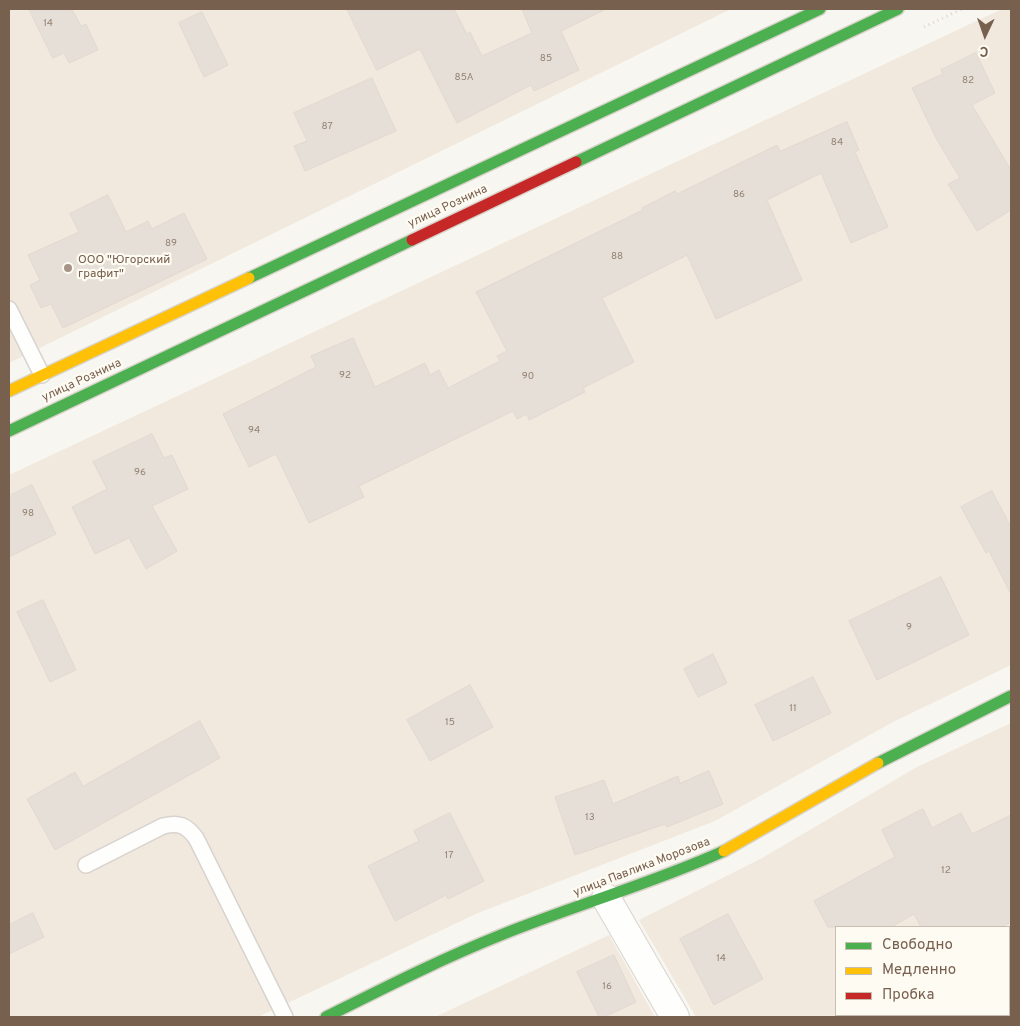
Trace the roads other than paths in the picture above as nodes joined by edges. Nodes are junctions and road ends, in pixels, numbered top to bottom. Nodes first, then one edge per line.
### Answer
1 (820, 9) edge
2 (898, 9) edge
3 (9, 309) edge
4 (42, 375) junction
5 (9, 391) edge
6 (9, 431) edge
7 (1011, 696) edge
8 (86, 865) dead end
9 (606, 898) junction
10 (285, 1017) edge
11 (326, 1017) edge
12 (675, 1017) edge

1 - 4 main road, улица Рознина
2 - 6 main road, улица Рознина
3 - 4 lane
4 - 5 main road, улица Рознина
7 - 9 main road, улица Павлика Морозова
8 - 10 lane
9 - 11 main road, улица Павлика Морозова
9 - 12 street

